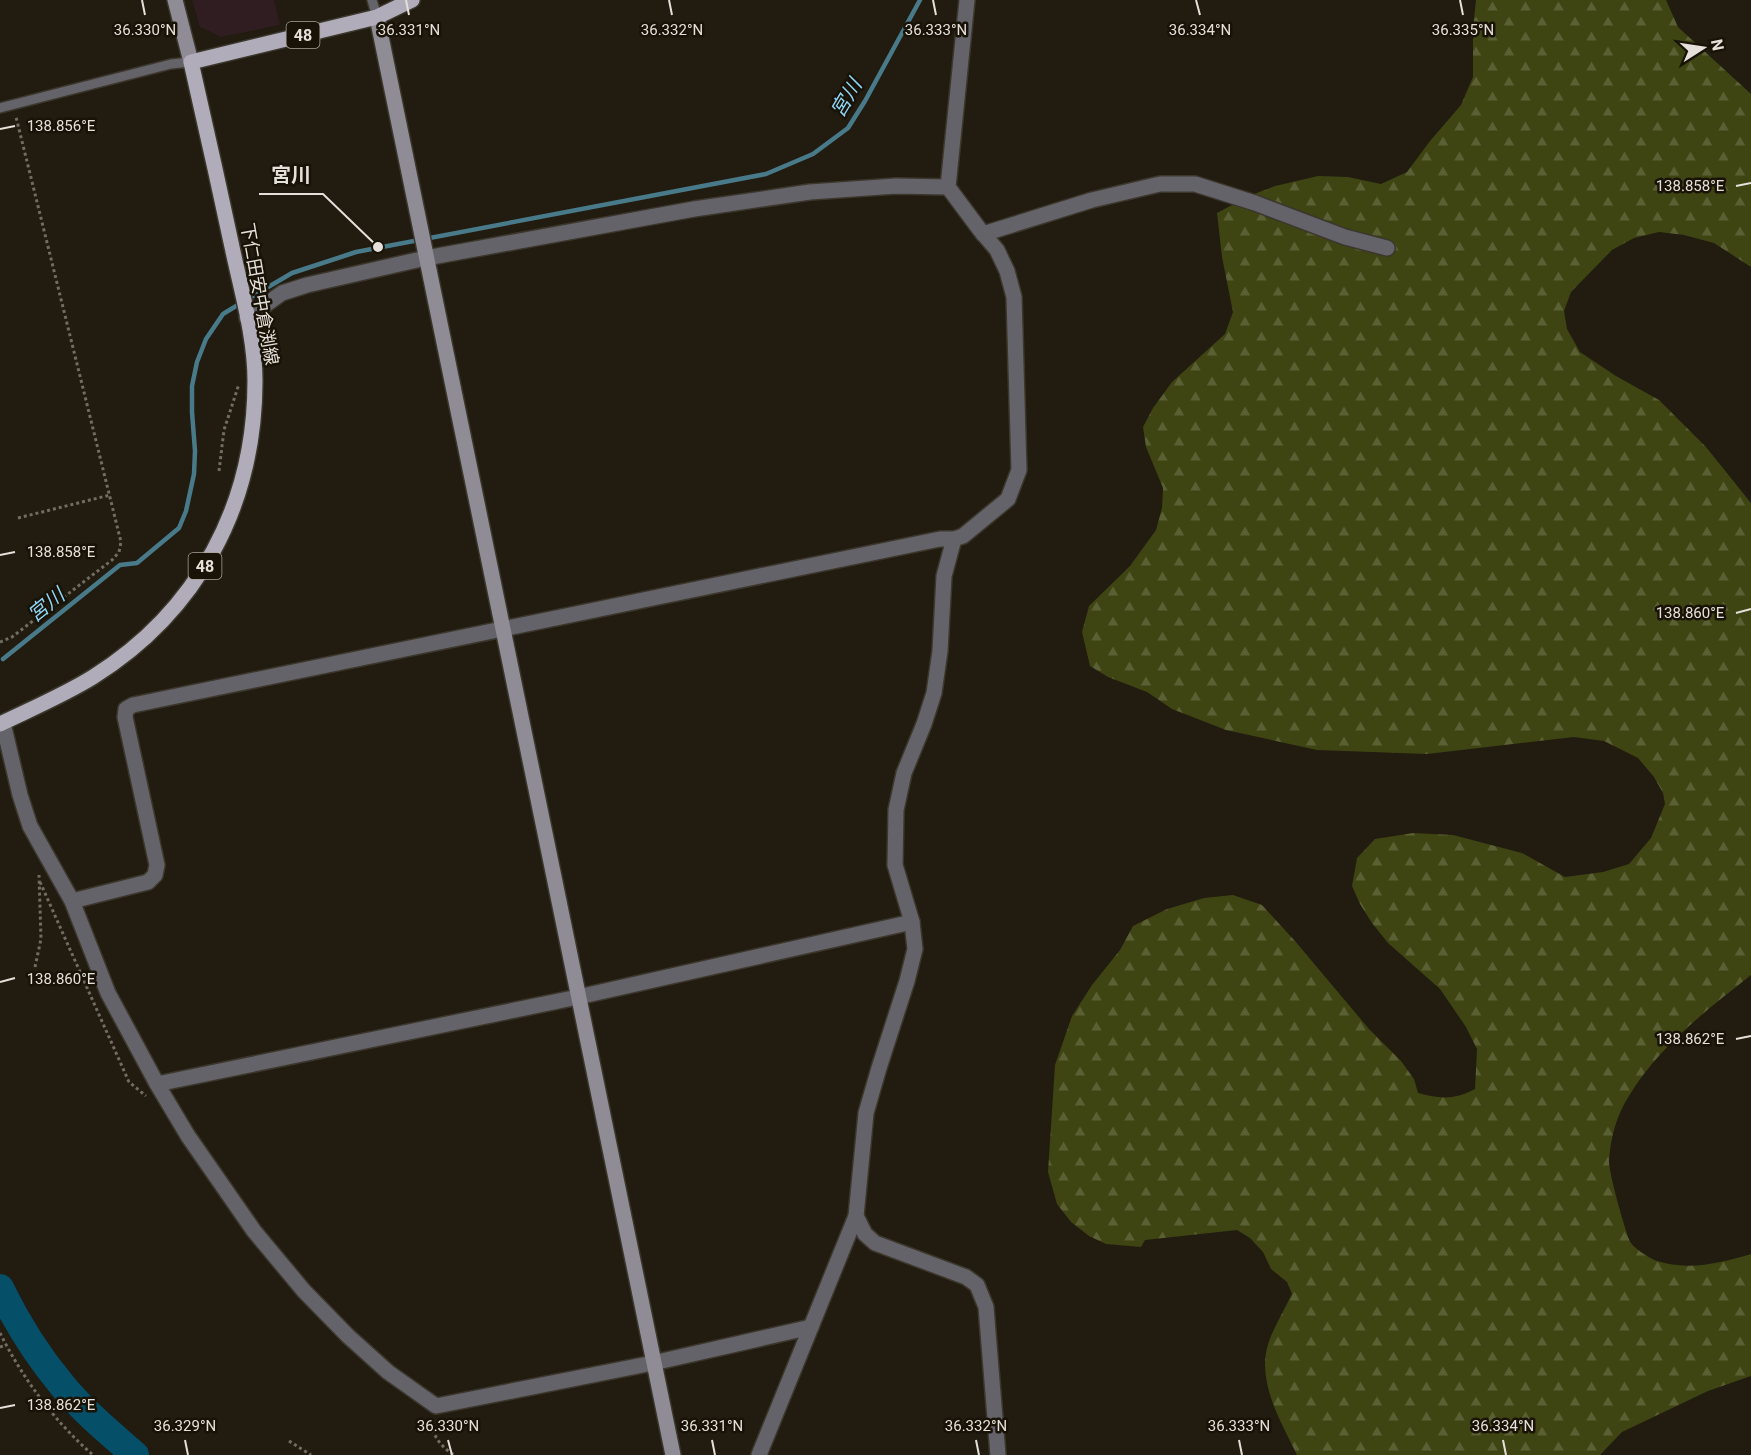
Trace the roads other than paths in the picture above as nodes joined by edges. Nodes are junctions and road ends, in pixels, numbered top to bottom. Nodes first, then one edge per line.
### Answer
1 (175, 0) edge
2 (372, 0) edge
3 (412, 0) edge
4 (967, 0) edge
5 (376, 17) junction
6 (191, 62) junction
7 (0, 108) edge
8 (948, 187) junction
9 (983, 234) junction
10 (1387, 248) dead end
11 (425, 254) junction
12 (247, 316) junction
13 (954, 539) junction
14 (503, 629) junction
15 (1, 723) edge
16 (72, 902) junction
17 (912, 922) junction
18 (578, 997) junction
19 (157, 1084) junction
20 (856, 1216) junction
21 (811, 1327) junction
22 (653, 1363) junction
23 (673, 1455) edge
24 (759, 1455) edge
25 (998, 1455) edge

1 - 6 street
2 - 5 lane
3 - 5 main road, 48
4 - 8 street
5 - 6 main road, 48
5 - 11 street
6 - 7 lane
6 - 12 main road, 下仁田安中倉渕線 / 48
8 - 9 street
8 - 11 street
9 - 10 street
9 - 13 street
11 - 12 street
11 - 14 street
12 - 15 main road, 下仁田安中倉渕線 / 48
13 - 14 street
13 - 17 street
14 - 16 street
14 - 18 street
15 - 16 street
16 - 19 street
17 - 18 street
17 - 20 street
18 - 19 street
18 - 22 street
19 - 22 street
20 - 21 street
20 - 25 street
21 - 22 street
21 - 24 street
22 - 23 street

